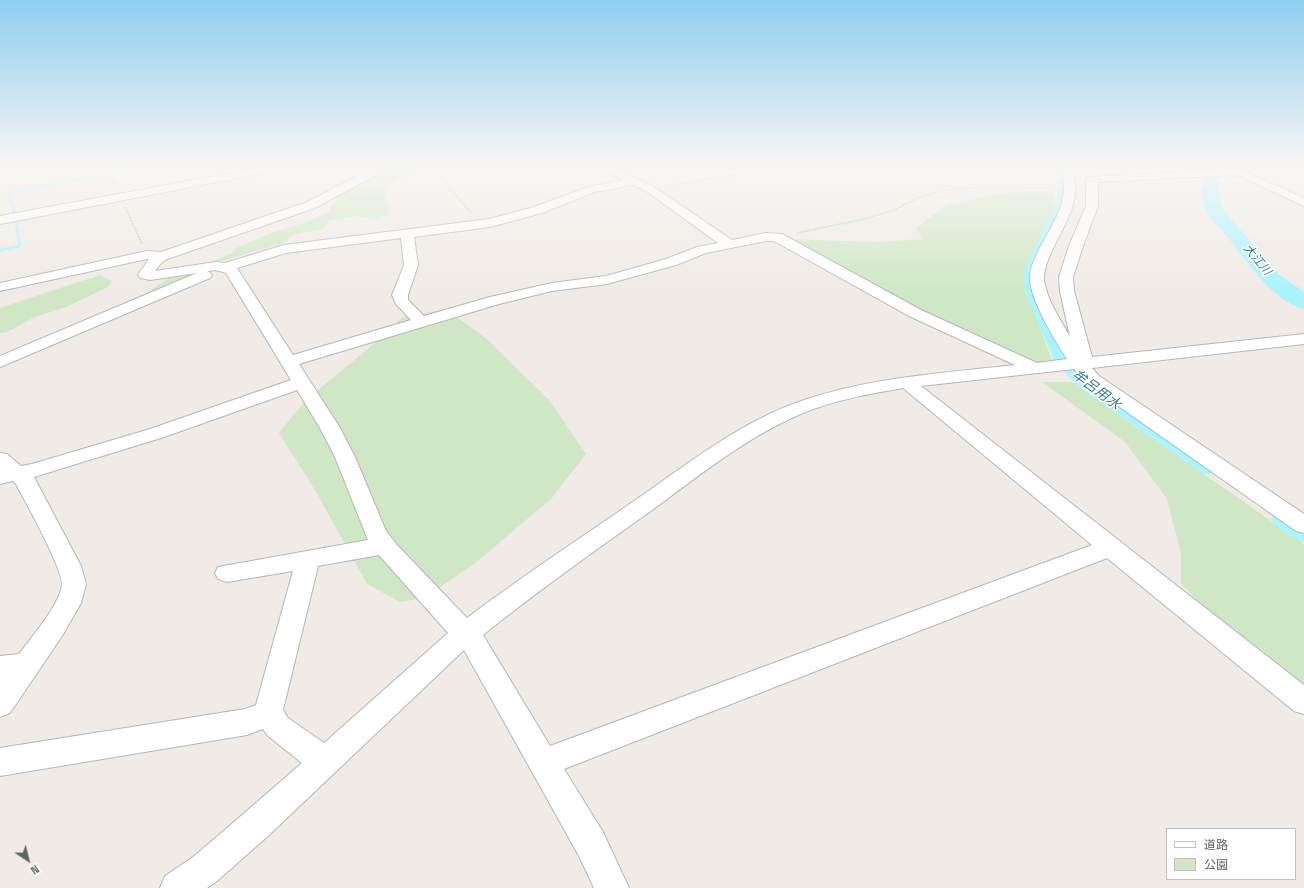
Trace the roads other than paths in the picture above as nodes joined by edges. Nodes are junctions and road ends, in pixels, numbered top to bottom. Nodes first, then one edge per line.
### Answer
1 (61, 208) edge
2 (301, 208) edge
3 (542, 208) edge
4 (677, 208) edge
5 (1064, 208) edge
6 (1091, 208) edge
7 (0, 220) edge
8 (407, 234) junction
9 (729, 244) junction
10 (162, 256) junction
11 (226, 267) junction
12 (0, 287) edge
13 (422, 322) junction
14 (1304, 339) edge
15 (0, 362) edge
16 (288, 362) junction
17 (1079, 364) junction
18 (1044, 367) junction
19 (301, 382) junction
20 (907, 382) junction
21 (0, 459) edge
22 (9, 476) edge
23 (1304, 525) edge
24 (384, 544) junction
25 (1111, 547) junction
26 (308, 559) junction
27 (227, 572) dead end
28 (465, 634) junction
29 (13, 667) edge
30 (1304, 702) edge
31 (0, 704) edge
32 (268, 713) junction
33 (0, 762) edge
34 (326, 762) junction
35 (544, 764) junction
36 (177, 888) edge
37 (612, 888) edge

1 - 7 street
2 - 10 street
3 - 8 street
4 - 9 street
5 - 17 street
6 - 17 street
8 - 11 street
8 - 13 street
9 - 13 street
9 - 18 street
10 - 11 street
10 - 12 street
11 - 15 street
11 - 16 street
13 - 16 street
14 - 17 street
16 - 19 street
17 - 18 street
17 - 23 street
18 - 20 street
19 - 22 street
19 - 24 street
20 - 25 street
20 - 28 street
21 - 22 street
22 - 29 street
24 - 26 street
24 - 28 street
25 - 30 street
25 - 35 street
26 - 27 street
26 - 32 street
28 - 34 street
28 - 35 street
29 - 31 street
32 - 33 street
32 - 34 street
34 - 36 street
35 - 37 street

